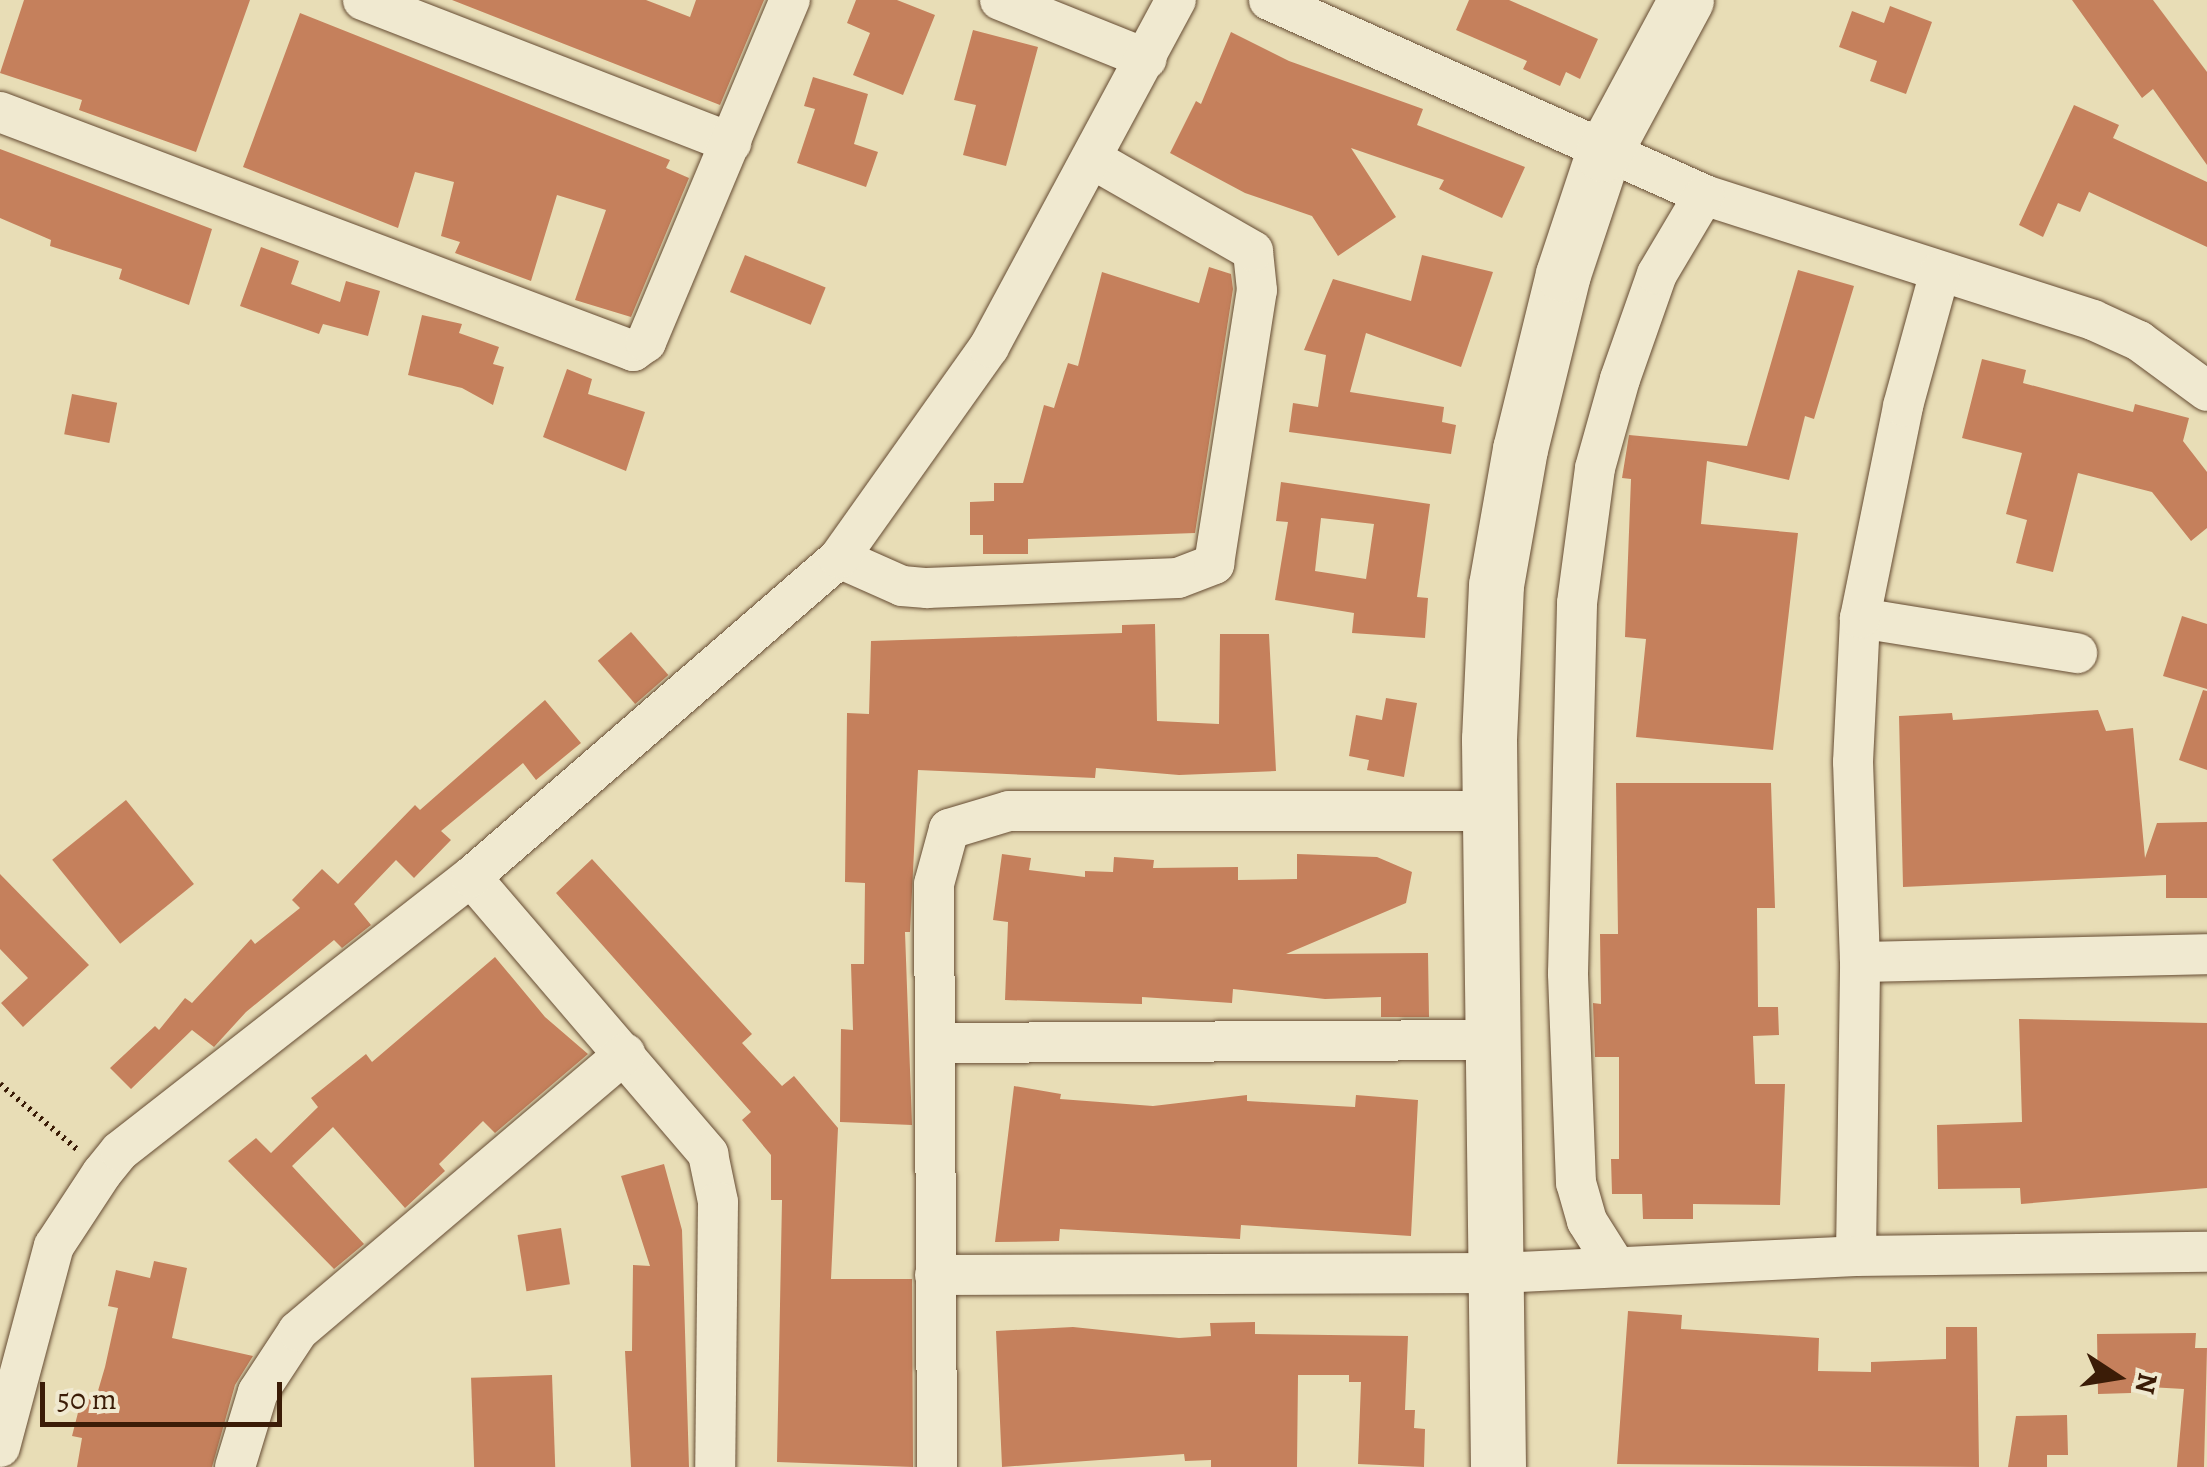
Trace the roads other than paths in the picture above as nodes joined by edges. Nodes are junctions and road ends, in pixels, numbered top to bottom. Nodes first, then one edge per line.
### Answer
1 (363, 0) edge
2 (790, 0) edge
3 (1000, 0) edge
4 (1176, 0) edge
5 (1269, 0) edge
6 (1686, 0) edge
7 (1147, 59) junction
8 (0, 112) edge
9 (731, 143) junction
10 (1603, 154) junction
11 (1094, 160) junction
12 (1704, 194) junction
13 (1940, 272) junction
14 (2207, 392) edge
15 (839, 558) junction
16 (1860, 618) junction
17 (2078, 652) dead end
18 (1492, 811) junction
19 (472, 877) junction
20 (2207, 954) edge
21 (1860, 962) junction
22 (1494, 1040) junction
23 (939, 1043) junction
24 (625, 1054) junction
25 (2207, 1252) edge
26 (1856, 1256) junction
27 (1614, 1264) junction
28 (1498, 1272) junction
29 (935, 1275) junction
30 (0, 1447) edge
31 (236, 1467) edge
32 (715, 1467) edge
33 (937, 1467) edge
34 (1498, 1467) edge

1 - 9 street
2 - 9 street
3 - 7 street
4 - 7 street
5 - 10 street
6 - 10 street
7 - 11 street
8 - 9 street
10 - 12 street
10 - 18 street
11 - 15 street
11 - 15 street
12 - 13 street
12 - 27 street
13 - 14 street
13 - 16 street
15 - 19 street
16 - 17 street
16 - 21 street
18 - 22 street
18 - 23 street
19 - 24 street
19 - 30 street
20 - 21 street
21 - 26 street
22 - 23 street
22 - 28 street
23 - 29 street
24 - 31 street
24 - 32 street
25 - 26 street
26 - 27 street
27 - 28 street
28 - 29 street
28 - 34 street
29 - 33 street

